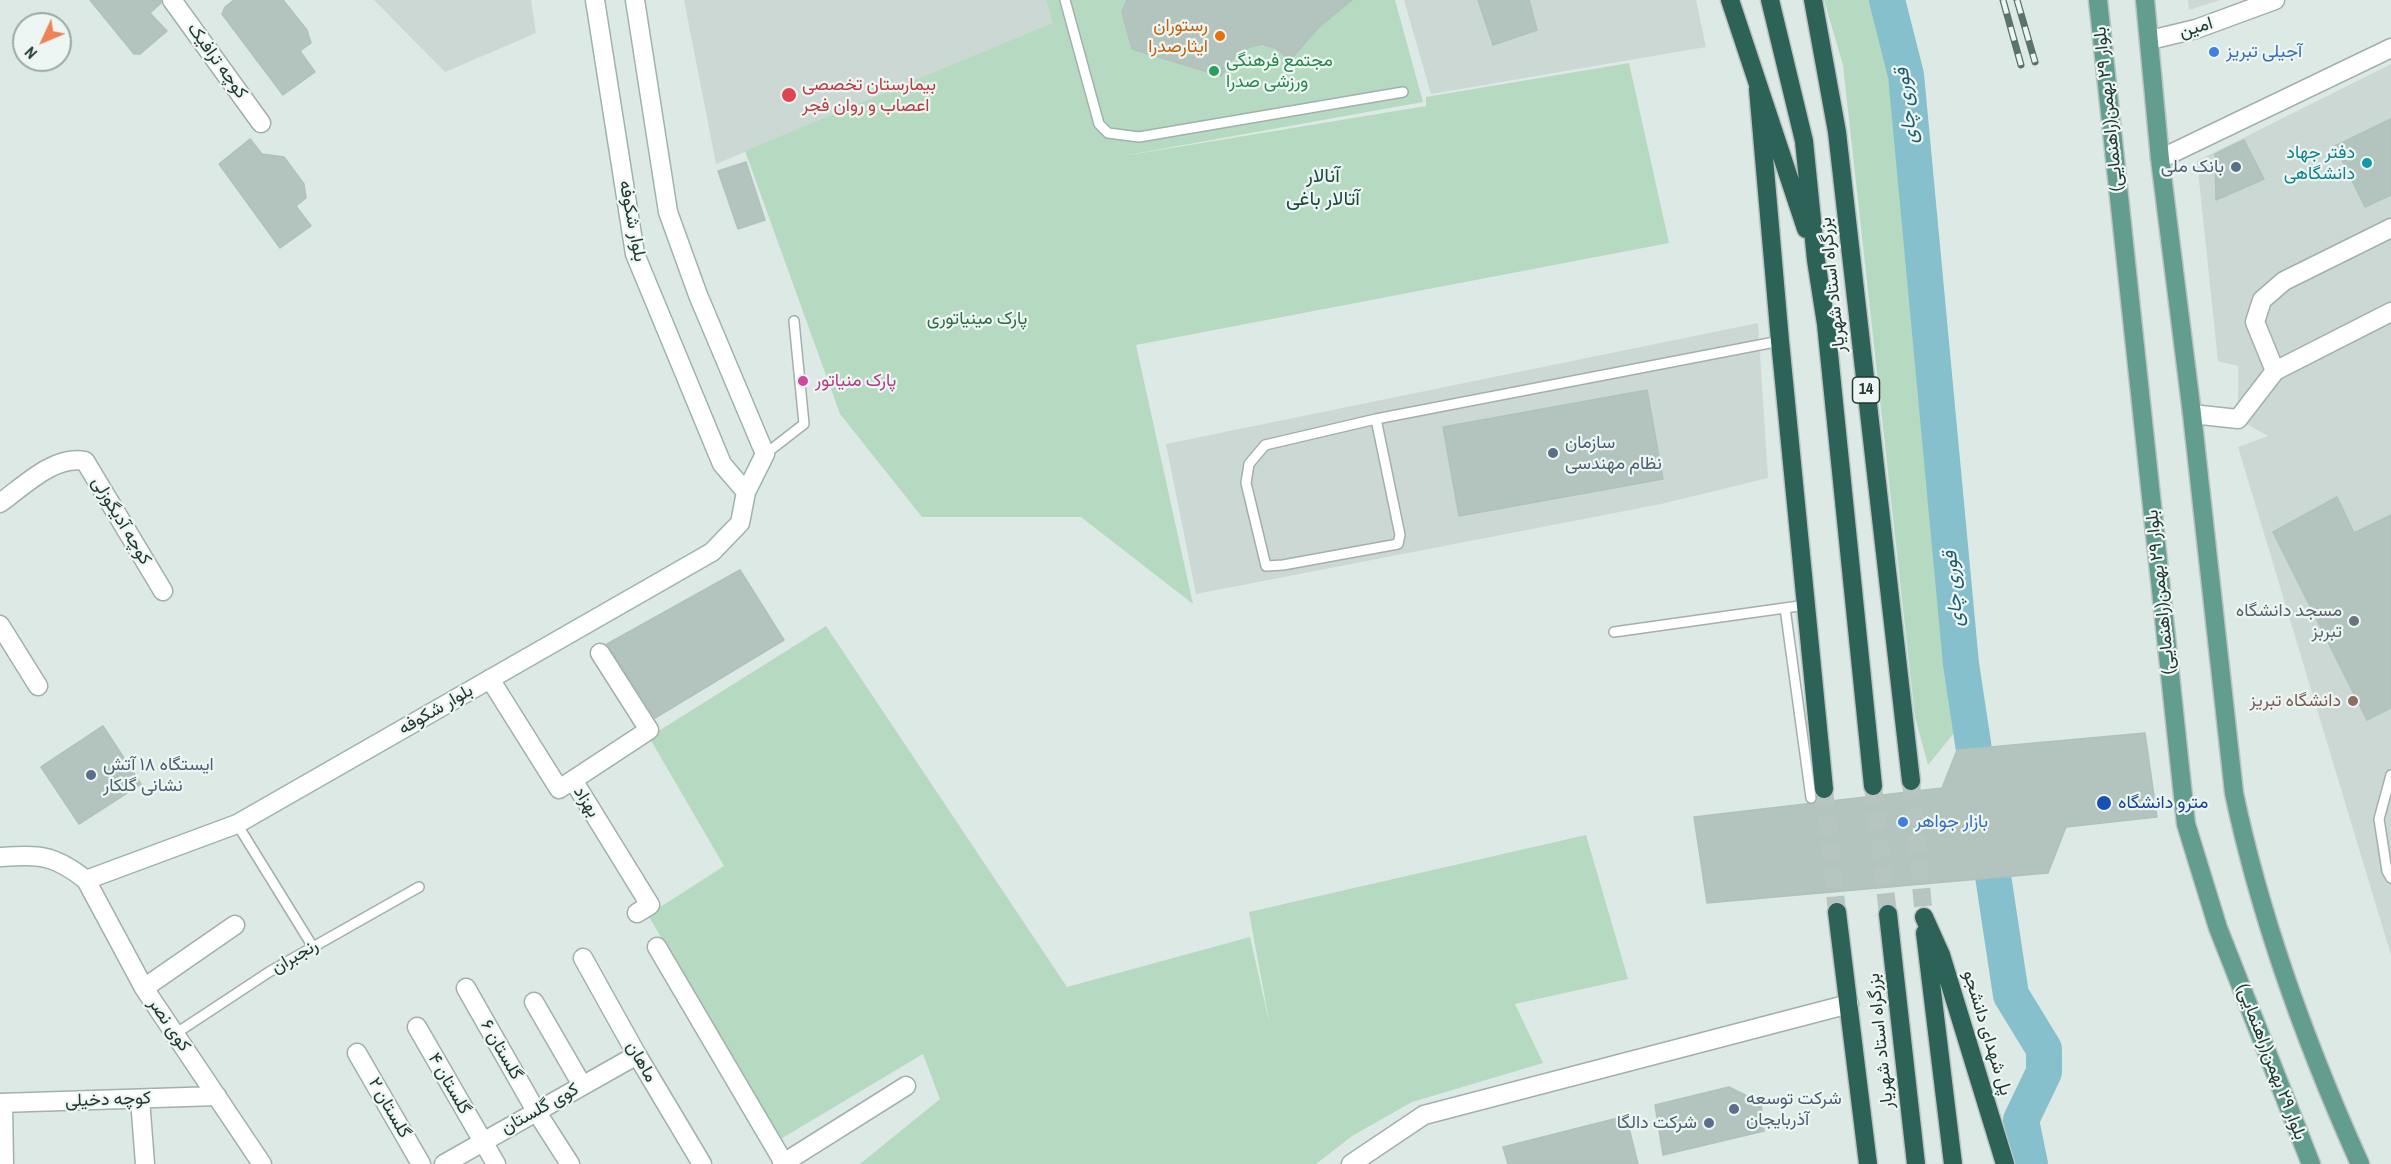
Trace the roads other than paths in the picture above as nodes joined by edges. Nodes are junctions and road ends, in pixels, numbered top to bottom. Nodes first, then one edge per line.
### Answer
1 (172, 0) edge
2 (595, 0) edge
3 (635, 0) edge
4 (1065, 0) edge
5 (1730, 0) edge
6 (1770, 0) edge
7 (1813, 0) edge
8 (2098, 0) edge
9 (2145, 0) edge
10 (2275, 0) edge
11 (2150, 40) junction
12 (2391, 48) edge
13 (1758, 89) junction
14 (1402, 92) dead end
15 (261, 123) dead end
16 (2160, 159) junction
17 (2391, 228) edge
18 (1816, 260) junction
19 (2391, 312) edge
20 (794, 321) dead end
21 (1780, 341) junction
22 (2275, 371) junction
23 (2192, 414) junction
24 (1376, 419) junction
25 (764, 455) junction
26 (746, 492) junction
27 (0, 503) edge
28 (163, 591) dead end
29 (1806, 605) junction
30 (1785, 608) junction
31 (0, 625) edge
32 (1614, 632) dead end
33 (600, 653) dead end
34 (490, 679) junction
35 (38, 686) dead end
36 (2391, 775) edge
37 (573, 780) junction
38 (1911, 781) tunnel mouth
39 (1873, 786) tunnel mouth
40 (1818, 793) joint
41 (237, 824) junction
42 (0, 857) edge
43 (2391, 878) edge
44 (86, 880) junction
45 (419, 887) dead end
46 (1837, 912) tunnel mouth
47 (638, 913) dead end
48 (1888, 914) tunnel mouth
49 (236, 925) dead end
50 (313, 947) junction
51 (657, 947) dead end
52 (583, 958) dead end
53 (144, 987) junction
54 (466, 988) dead end
55 (534, 1002) dead end
56 (1849, 1004) junction
57 (417, 1027) dead end
58 (175, 1034) junction
59 (357, 1053) dead end
60 (637, 1054) junction
61 (582, 1085) junction
62 (906, 1086) dead end
63 (217, 1096) junction
64 (140, 1099) junction
65 (1, 1103) edge
66 (536, 1111) junction
67 (482, 1141) junction
68 (4, 1164) edge
69 (145, 1164) edge
70 (262, 1164) edge
71 (421, 1164) edge
72 (444, 1164) edge
73 (496, 1164) edge
74 (570, 1164) edge
75 (702, 1164) edge
76 (783, 1164) edge
77 (1351, 1164) edge
78 (1868, 1164) edge
79 (1916, 1164) edge
80 (1953, 1164) edge
81 (2005, 1164) edge
82 (2311, 1164) edge
83 (2360, 1164) edge

1 - 15 street, کوچه ترافیک
2 - 26 street, بلوار شکوفه
3 - 25 street, بلوار شکوفه
4 - 14 lane
5 - 13 highway
6 - 18 highway, بزرگراه استاد شهریار
7 - 38 highway, بزرگراه استاد شهریار / 14
8 - 82 main road, بلوار ٢٩ بهمن(راهنمایی)
9 - 11 main road
10 - 11 street, امین
11 - 16 main road
12 - 16 street
13 - 18 highway
13 - 21 highway
16 - 23 main road
17 - 22 street
18 - 39 highway, بزرگراه استاد شهریار
19 - 22 street
20 - 25 lane
21 - 24 lane
21 - 29 highway
22 - 23 street
23 - 83 main road
24 - 24 lane
25 - 26 street, بلوار شکوفه
26 - 34 street, بلوار شکوفه
27 - 28 street, کوچه آدیگوزلی
29 - 30 lane
29 - 40 highway
30 - 32 lane
30 - 40 lane
31 - 35 street
33 - 37 street
34 - 37 street, بهزاد
34 - 41 street, بلوار شکوفه
36 - 43 lane
37 - 47 street, بهزاد
41 - 44 street, بلوار شکوفه
41 - 50 lane
42 - 44 street
44 - 53 street, کوی نصر
45 - 50 lane, رنجبران
46 - 56 highway
48 - 79 highway, بزرگراه استاد شهریار
49 - 53 street
50 - 58 lane, رنجبران
51 - 76 street
52 - 60 street, ماهان
53 - 58 street, کوی نصر
54 - 66 street, گلستان ۶
55 - 61 street
56 - 77 street
56 - 78 highway
57 - 67 street, گلستان ۴
58 - 63 street, کوی نصر
59 - 71 street, گلستان ۲
60 - 61 street, کوی گلستان
60 - 75 street, ماهان
61 - 66 street, کوی گلستان
62 - 76 street
63 - 64 street, کوچه دخیلی
63 - 70 street, کوی نصر
64 - 65 street, کوچه دخیلی
64 - 69 street
65 - 68 street
66 - 67 street, کوی گلستان
66 - 74 street, گلستان ۶
67 - 72 street, کوی گلستان
67 - 73 street, گلستان ۴
80 - 81 highway, پل شهدای دانشجو

